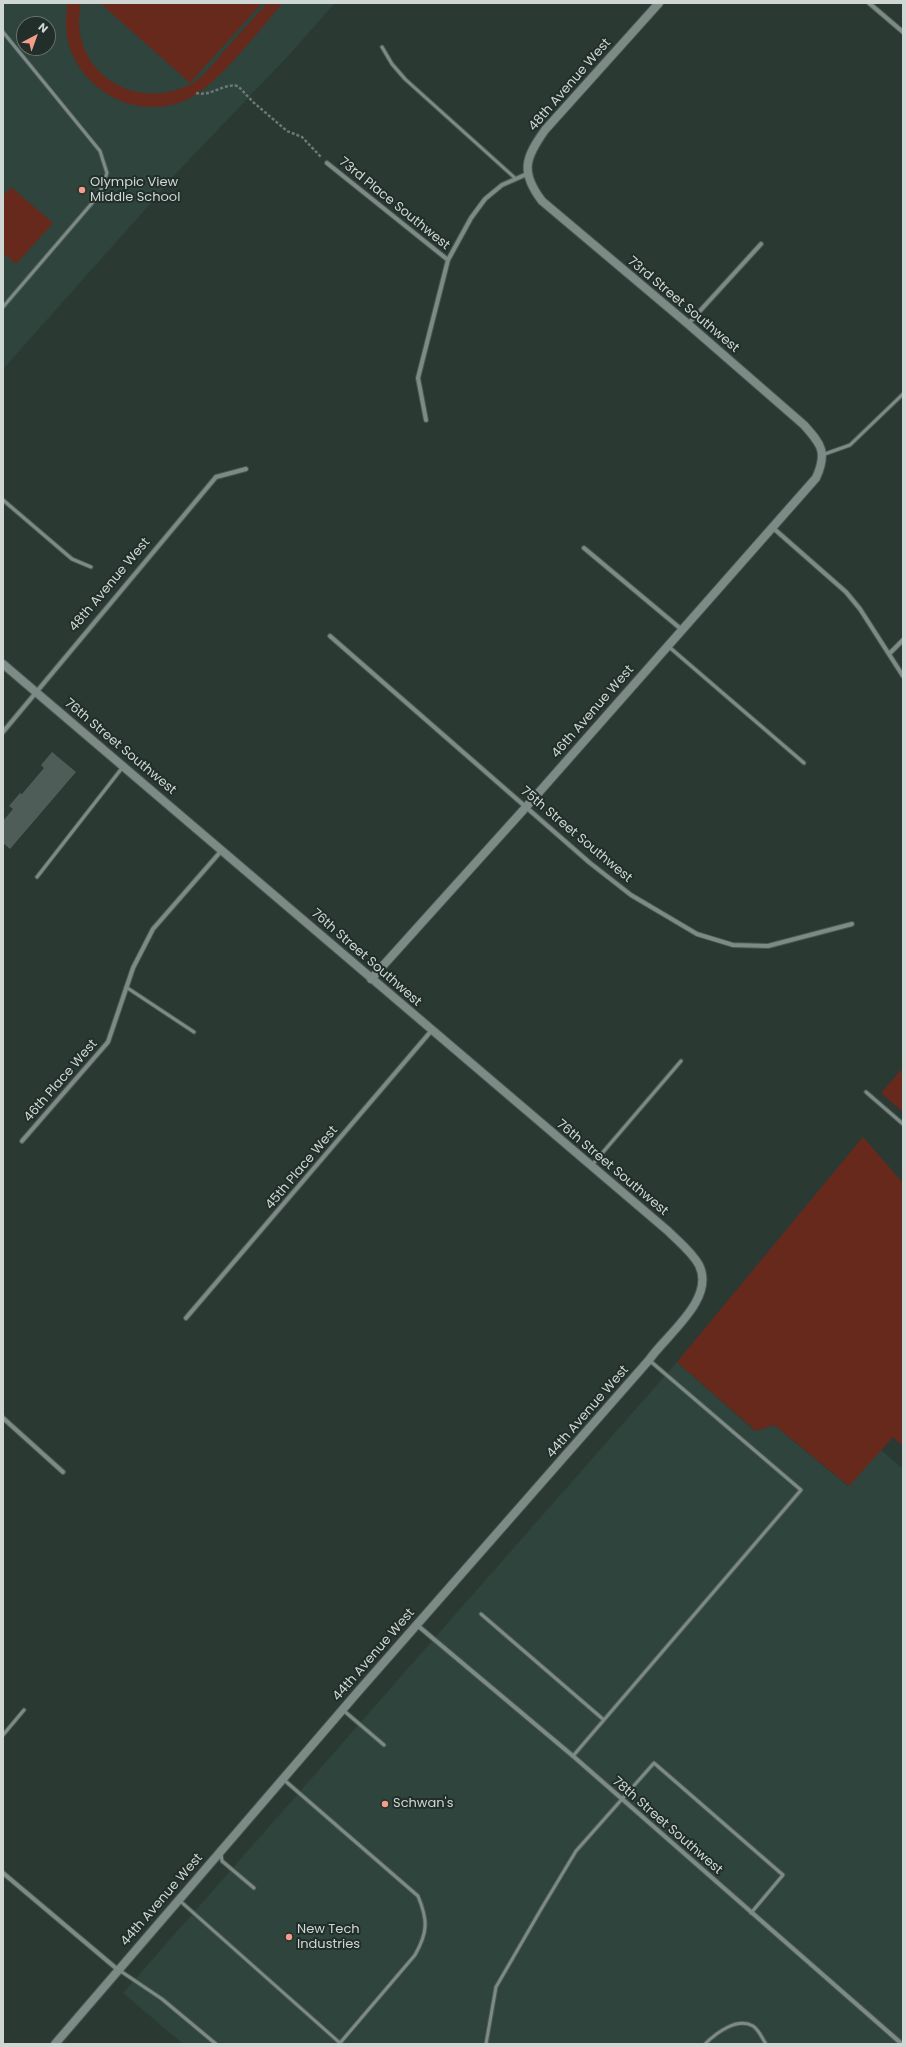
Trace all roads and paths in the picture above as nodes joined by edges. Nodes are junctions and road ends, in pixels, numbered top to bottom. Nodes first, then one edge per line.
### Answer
1 (659, 3) edge
2 (869, 3) edge
3 (902, 31) edge
4 (3, 32) edge
5 (382, 47) dead end
6 (196, 94) dead end
7 (327, 164) joint
8 (527, 174) junction
9 (515, 178) junction
10 (761, 244) dead end
11 (448, 260) junction
12 (3, 307) edge
13 (688, 324) junction
14 (903, 394) edge
15 (426, 420) dead end
16 (822, 455) junction
17 (246, 468) dead end
18 (3, 500) edge
19 (772, 527) junction
20 (584, 548) dead end
21 (91, 567) dead end
22 (681, 629) junction
23 (330, 636) dead end
24 (903, 640) edge
25 (667, 645) junction
26 (889, 654) junction
27 (3, 664) edge
28 (903, 676) edge
29 (36, 693) junction
30 (3, 732) edge
31 (804, 763) dead end
32 (124, 766) junction
33 (526, 807) junction
34 (222, 849) junction
35 (37, 877) dead end
36 (852, 924) dead end
37 (371, 979) junction
38 (126, 987) junction
39 (432, 1030) junction
40 (194, 1032) dead end
41 (682, 1061) dead end
42 (866, 1092) dead end
43 (903, 1124) edge
44 (22, 1142) dead end
45 (590, 1166) junction
46 (703, 1278) joint
47 (186, 1318) dead end
48 (649, 1360) junction
49 (3, 1418) edge
50 (63, 1472) dead end
51 (481, 1614) dead end
52 (417, 1625) junction
53 (24, 1710) dead end
54 (343, 1710) junction
55 (604, 1720) junction
56 (3, 1735) edge
57 (384, 1745) dead end
58 (573, 1756) junction
59 (283, 1779) junction
60 (622, 1800) junction
61 (220, 1851) junction
62 (3, 1873) edge
63 (254, 1888) dead end
64 (179, 1900) junction
65 (751, 1913) junction
66 (117, 1969) junction
67 (55, 2044) edge
68 (216, 2044) edge
69 (486, 2044) edge
70 (705, 2044) edge
71 (766, 2044) edge
72 (902, 2044) edge

1 - 8 street, 48th Avenue West
2 - 3 street
4 - 12 lane
5 - 9 lane
6 - 7 path
7 - 11 street, 73rd Place Southwest
8 - 9 street
8 - 13 street, 73rd Street Southwest
9 - 11 street
10 - 13 street
11 - 15 street
13 - 16 street, 73rd Street Southwest
14 - 16 lane
16 - 19 street, 46th Avenue West
17 - 29 street, 48th Avenue West
18 - 21 lane
19 - 22 street, 46th Avenue West
19 - 26 street
20 - 22 street
22 - 25 street, 46th Avenue West
23 - 33 street, 75th Street Southwest
24 - 26 street
25 - 31 lane
25 - 33 street, 46th Avenue West
26 - 28 street
27 - 29 street, 76th Street Southwest
29 - 30 street, 48th Avenue West
29 - 32 street, 76th Street Southwest
32 - 34 street, 76th Street Southwest
32 - 35 lane
33 - 36 street, 75th Street Southwest
33 - 37 street, 46th Avenue West
34 - 37 street, 76th Street Southwest
34 - 38 street, 46th Place West
37 - 39 street, 76th Street Southwest
38 - 40 lane
38 - 44 street, 46th Place West
39 - 45 street, 76th Street Southwest
39 - 47 street, 45th Place West
41 - 45 lane
42 - 43 lane
45 - 46 street, 76th Street Southwest
46 - 48 street, 44th Avenue West
48 - 52 street, 44th Avenue West
48 - 55 lane
49 - 50 street
51 - 55 lane
52 - 54 street, 44th Avenue West
52 - 58 street, 78th Street Southwest
53 - 56 lane
54 - 57 lane
54 - 59 street, 44th Avenue West
55 - 58 lane
58 - 60 street, 78th Street Southwest
59 - 61 street, 44th Avenue West
59 - 64 lane
60 - 65 street, 78th Street Southwest
60 - 65 lane
60 - 69 lane
61 - 63 lane
61 - 64 street, 44th Avenue West
62 - 66 street
64 - 66 street, 44th Avenue West
65 - 72 street, 78th Street Southwest
66 - 67 street, 44th Avenue West
66 - 68 lane
70 - 71 lane

